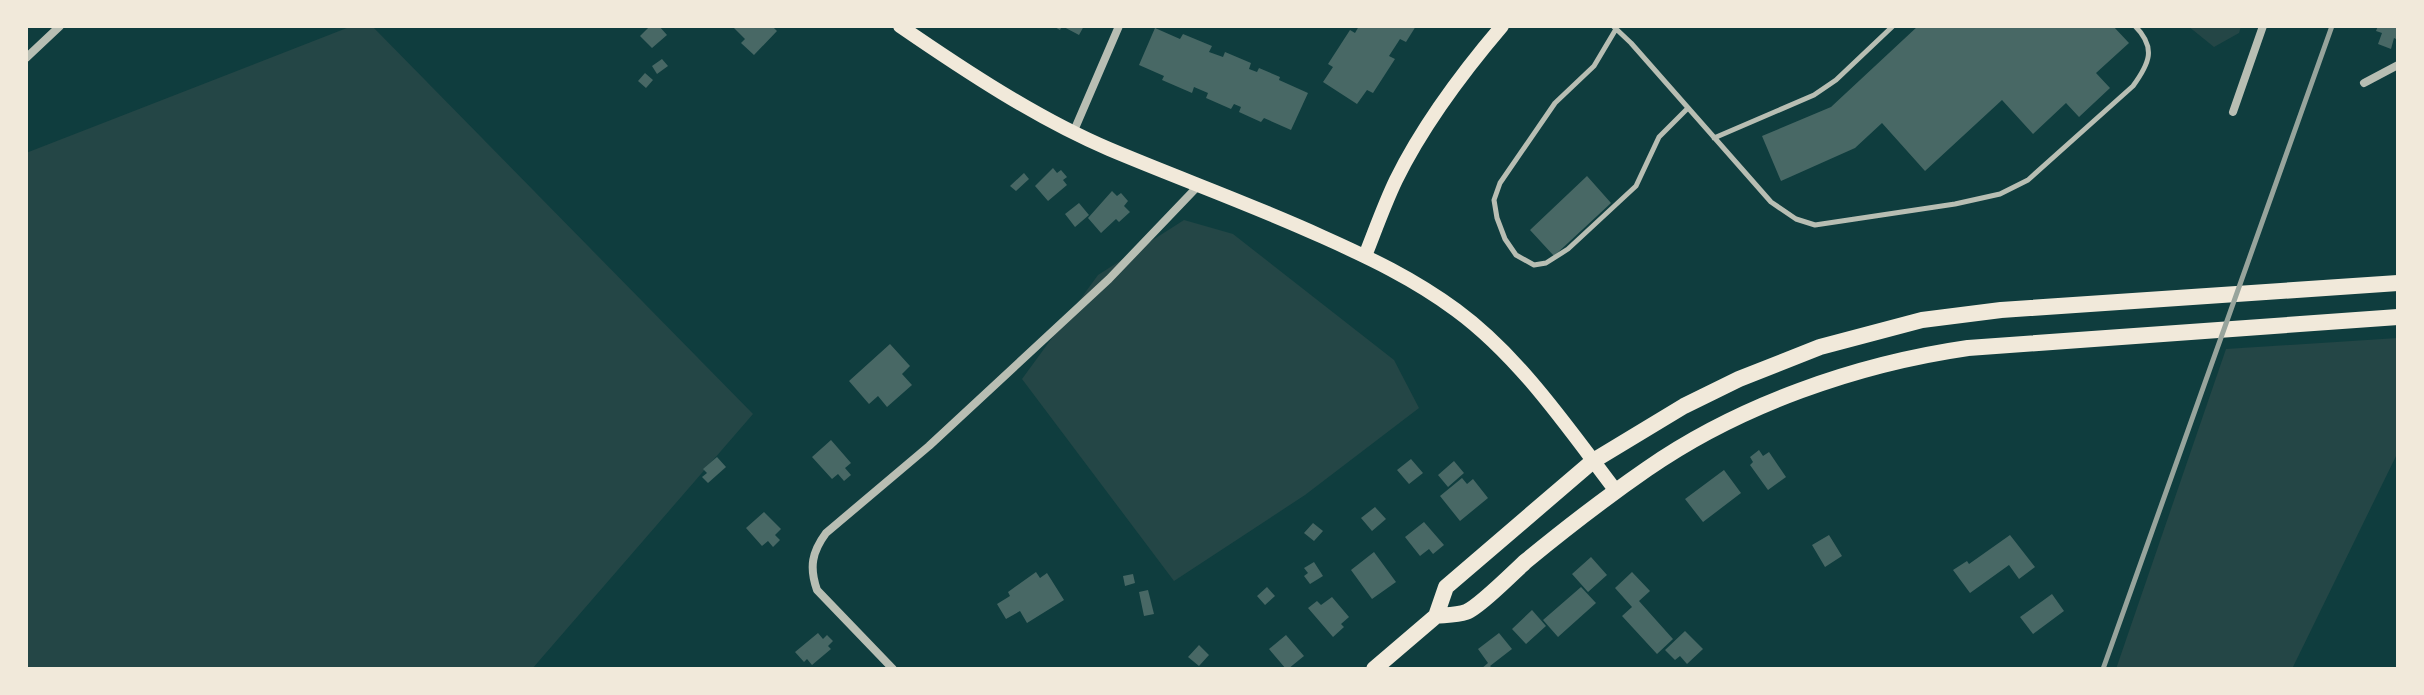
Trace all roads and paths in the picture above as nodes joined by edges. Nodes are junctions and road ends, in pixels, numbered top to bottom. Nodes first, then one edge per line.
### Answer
1 (60, 26) edge
2 (900, 26) edge
3 (1119, 26) edge
4 (1502, 26) edge
5 (1893, 26) edge
6 (2135, 26) edge
7 (2263, 26) edge
8 (1614, 27) edge
9 (26, 58) edge
10 (2395, 70) edge
11 (2364, 83) dead end
12 (1688, 108) junction
13 (2233, 112) dead end
14 (1073, 133) junction
15 (1714, 138) junction
16 (1199, 184) junction
17 (1365, 256) junction
18 (2398, 283) edge
19 (2398, 317) edge
20 (1593, 461) junction
21 (1616, 491) junction
22 (1436, 616) junction
23 (893, 669) edge
24 (1374, 669) edge

1 - 9 street
2 - 14 main road
3 - 14 street
4 - 17 main road
5 - 15 lane
6 - 15 lane
7 - 13 street
8 - 12 lane
8 - 12 lane
10 - 11 street
12 - 15 lane
14 - 16 main road
16 - 17 main road
16 - 23 street
17 - 20 main road
18 - 20 main road
19 - 21 main road
20 - 21 main road
20 - 22 main road
21 - 22 main road
22 - 24 main road

